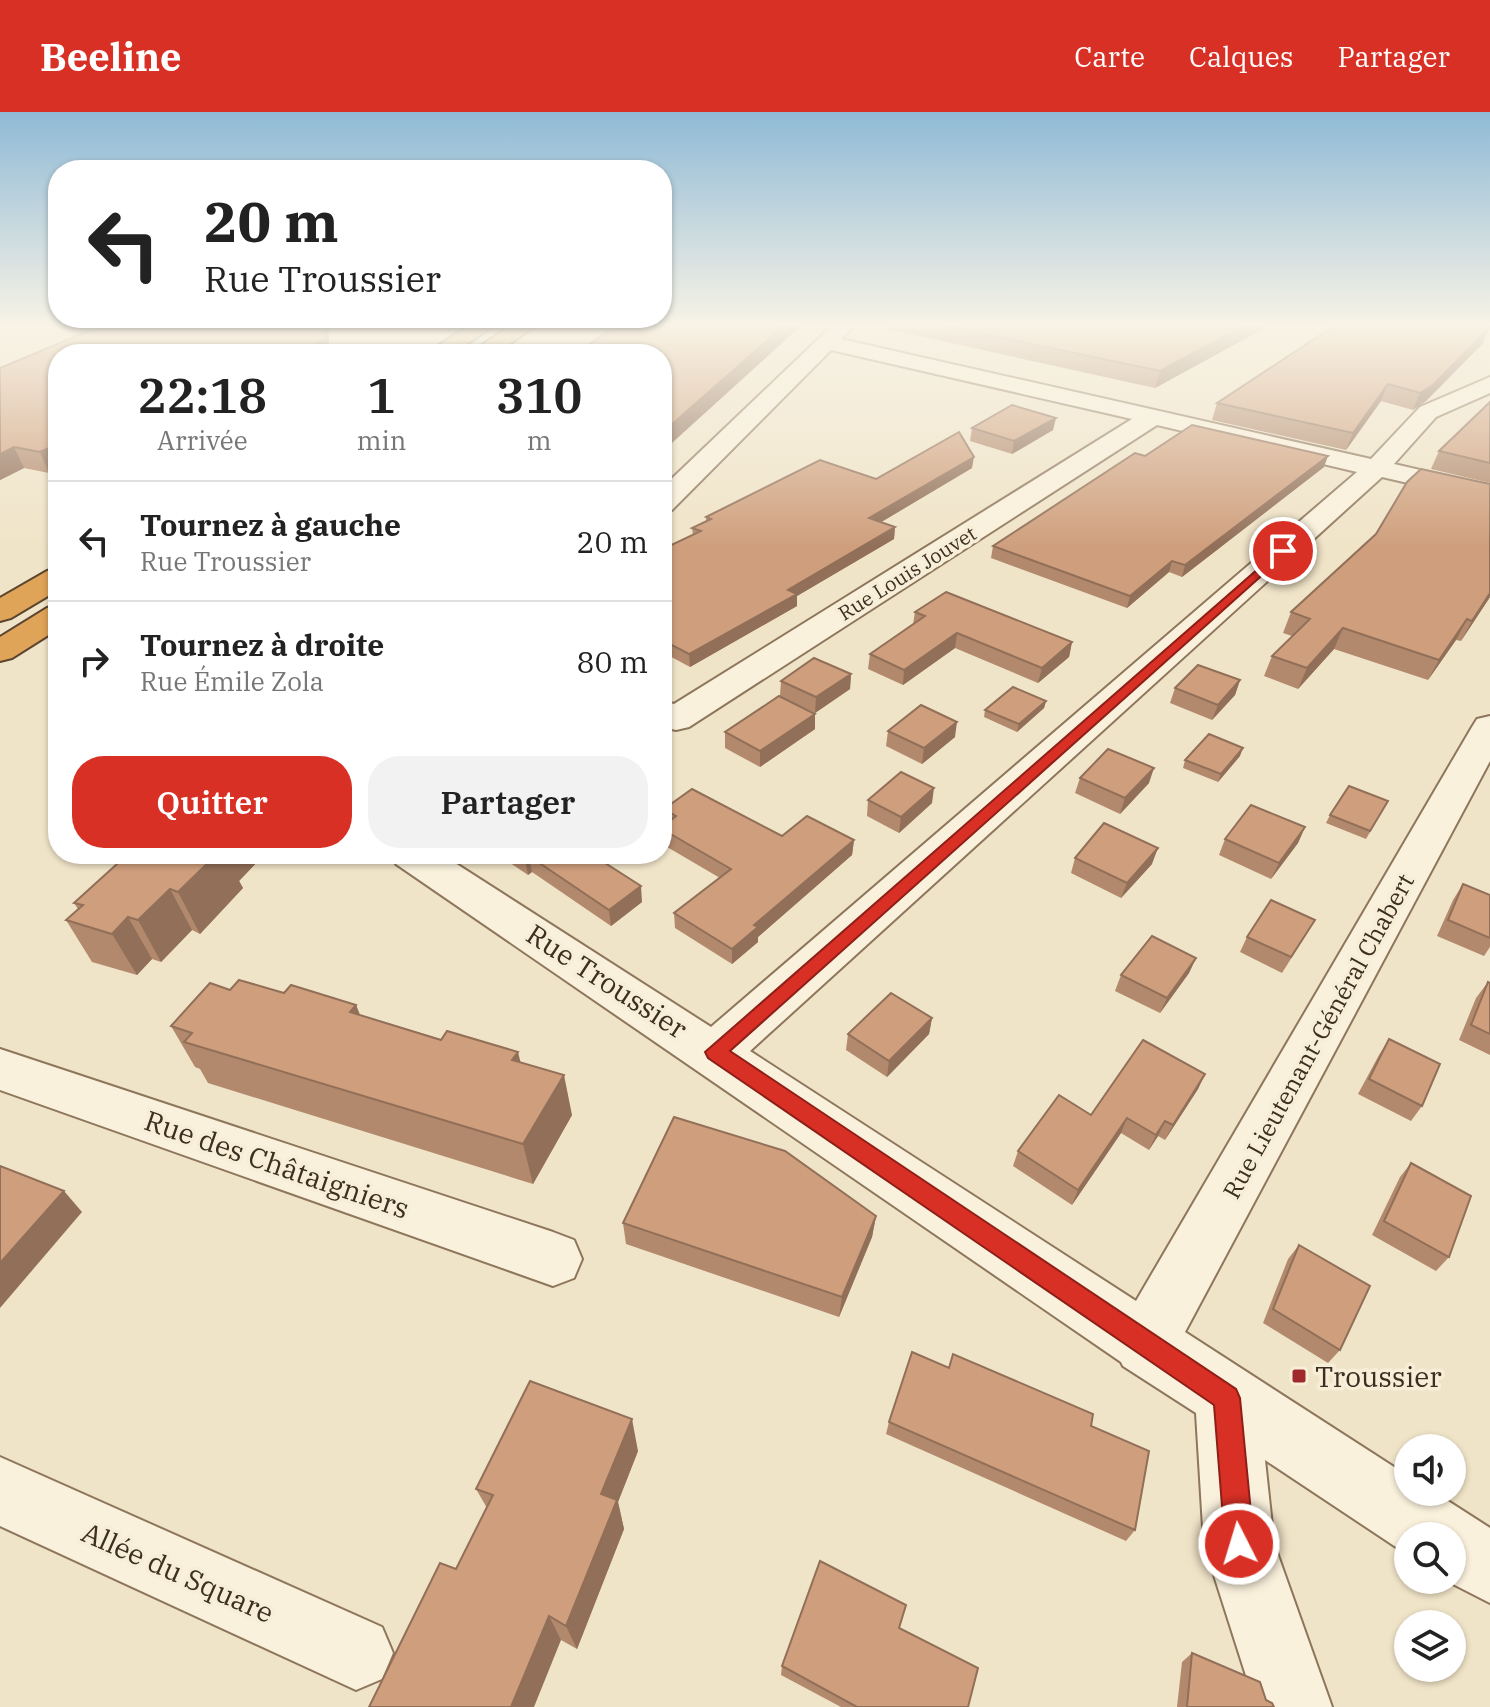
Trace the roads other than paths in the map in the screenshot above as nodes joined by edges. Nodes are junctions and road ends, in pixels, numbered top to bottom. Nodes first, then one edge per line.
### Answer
1 (767, 398) edge
2 (1067, 398) edge
3 (1458, 398) edge
4 (1151, 418) junction
5 (1376, 469) junction
6 (672, 494) edge
7 (1490, 494) edge
8 (48, 583) edge
9 (0, 611) edge
10 (48, 621) edge
11 (0, 651) edge
12 (672, 717) edge
13 (1490, 727) edge
14 (426, 864) edge
15 (716, 1052) junction
16 (0, 1069) edge
17 (553, 1259) dead end
18 (1145, 1345) junction
19 (1227, 1398) junction
20 (0, 1491) edge
21 (1418, 1522) edge
22 (1466, 1553) edge
23 (1490, 1568) edge
24 (356, 1653) dead end
25 (1294, 1707) edge

1 - 6 street
2 - 4 street
3 - 5 street
4 - 5 street
4 - 12 street, Rue Louis Jouvet
5 - 7 street
5 - 15 street
8 - 9 highway
10 - 11 highway
13 - 18 street, Rue Lieutenant-Général Chabert
14 - 15 street, Rue Troussier
15 - 18 street, Rue Troussier
16 - 17 street, Rue des Châtaigniers
18 - 19 street, Rue Troussier
19 - 21 street, Rue Troussier
19 - 25 street
20 - 24 street, Allée du Square
22 - 23 street

